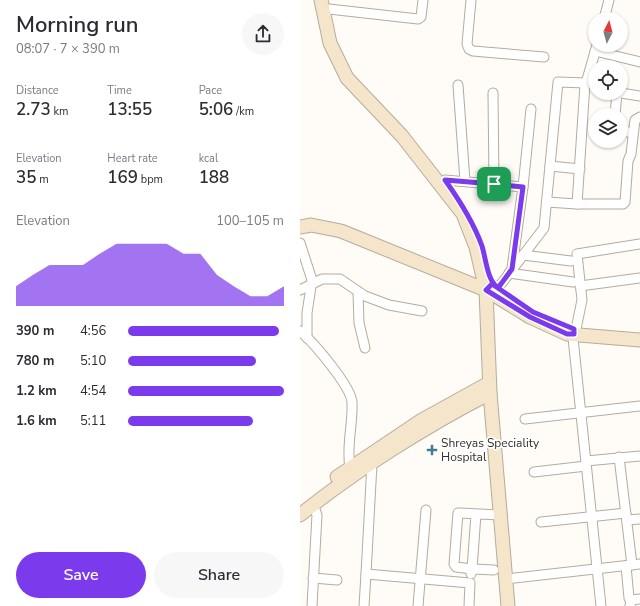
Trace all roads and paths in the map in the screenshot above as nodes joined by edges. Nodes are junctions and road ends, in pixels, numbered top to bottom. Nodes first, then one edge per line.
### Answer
1 (423, 0) edge
2 (471, 0) edge
3 (609, 0) edge
4 (326, 3) edge
5 (606, 12) edge
6 (595, 52) edge
7 (609, 52) edge
8 (544, 57) dead end
9 (640, 62) edge
10 (458, 84) dead end
11 (585, 84) junction
12 (493, 93) dead end
13 (628, 94) edge
14 (640, 96) edge
15 (531, 109) dead end
16 (640, 117) edge
17 (628, 132) edge
18 (633, 132) junction
19 (550, 166) junction
20 (580, 168) junction
21 (445, 180) junction
22 (465, 181) junction
23 (494, 184) junction
24 (523, 187) junction
25 (547, 202) junction
26 (577, 204) junction
27 (300, 227) edge
28 (300, 243) edge
29 (640, 244) edge
30 (523, 255) junction
31 (572, 261) dead end
32 (510, 271) junction
33 (640, 278) edge
34 (312, 284) junction
35 (577, 284) junction
36 (492, 287) junction
37 (300, 290) edge
38 (358, 292) junction
39 (422, 311) dead end
40 (300, 331) edge
41 (575, 331) junction
42 (640, 334) edge
43 (307, 338) junction
44 (640, 340) edge
45 (365, 348) dead end
46 (490, 388) junction
47 (640, 406) edge
48 (581, 411) junction
49 (525, 419) dead end
50 (640, 456) edge
51 (619, 458) junction
52 (372, 464) junction
53 (586, 464) junction
54 (350, 468) junction
55 (534, 472) dead end
56 (307, 504) edge
57 (426, 510) dead end
58 (476, 514) junction
59 (300, 515) edge
60 (500, 515) junction
61 (592, 516) junction
62 (626, 517) junction
63 (640, 519) edge
64 (541, 522) dead end
65 (632, 565) edge
66 (472, 569) junction
67 (598, 569) junction
68 (494, 570) dead end
69 (366, 574) junction
70 (313, 578) junction
71 (505, 579) junction
72 (337, 580) dead end
73 (420, 580) junction
74 (470, 583) junction
75 (640, 599) edge
76 (630, 602) edge
77 (312, 606) edge
78 (364, 606) edge
79 (418, 606) edge
80 (469, 606) edge
81 (508, 606) edge
82 (601, 606) edge

1 - 4 street
2 - 8 street
3 - 5 street
4 - 21 street
4 - 36 street
6 - 11 street
7 - 9 street
10 - 22 street
11 - 19 street
11 - 20 street
12 - 23 street
13 - 14 street
15 - 24 street
16 - 18 street
17 - 18 street
18 - 26 street
19 - 20 street
19 - 25 street
20 - 26 street
21 - 22 street
21 - 36 street
22 - 23 street
23 - 24 street
24 - 32 street
25 - 26 street
25 - 30 street
27 - 36 street
28 - 34 street
29 - 35 street
30 - 31 street
30 - 32 street
32 - 35 street
32 - 36 street
33 - 35 street
34 - 37 street
34 - 38 street
34 - 43 street
35 - 41 street
36 - 41 street
36 - 46 street
38 - 39 street
38 - 45 street
40 - 43 street
41 - 42 street
41 - 44 street
41 - 48 street
43 - 54 street
46 - 52 street
46 - 54 street
46 - 60 street
47 - 48 street
48 - 49 street
48 - 53 street
50 - 51 street
51 - 53 street
51 - 62 street
52 - 56 street
52 - 69 street
53 - 55 street
53 - 61 street
54 - 56 street
56 - 59 street
56 - 70 street
57 - 73 street
58 - 60 street
58 - 66 street
58 - 66 street
60 - 71 street
61 - 62 street
61 - 64 street
61 - 67 street
62 - 63 street
62 - 65 street
65 - 67 street
65 - 76 street
66 - 68 street
66 - 74 street
67 - 71 street
67 - 82 street
69 - 73 street
69 - 78 street
70 - 72 street
70 - 77 street
71 - 81 street
73 - 74 street
73 - 79 street
74 - 80 street
75 - 76 street

